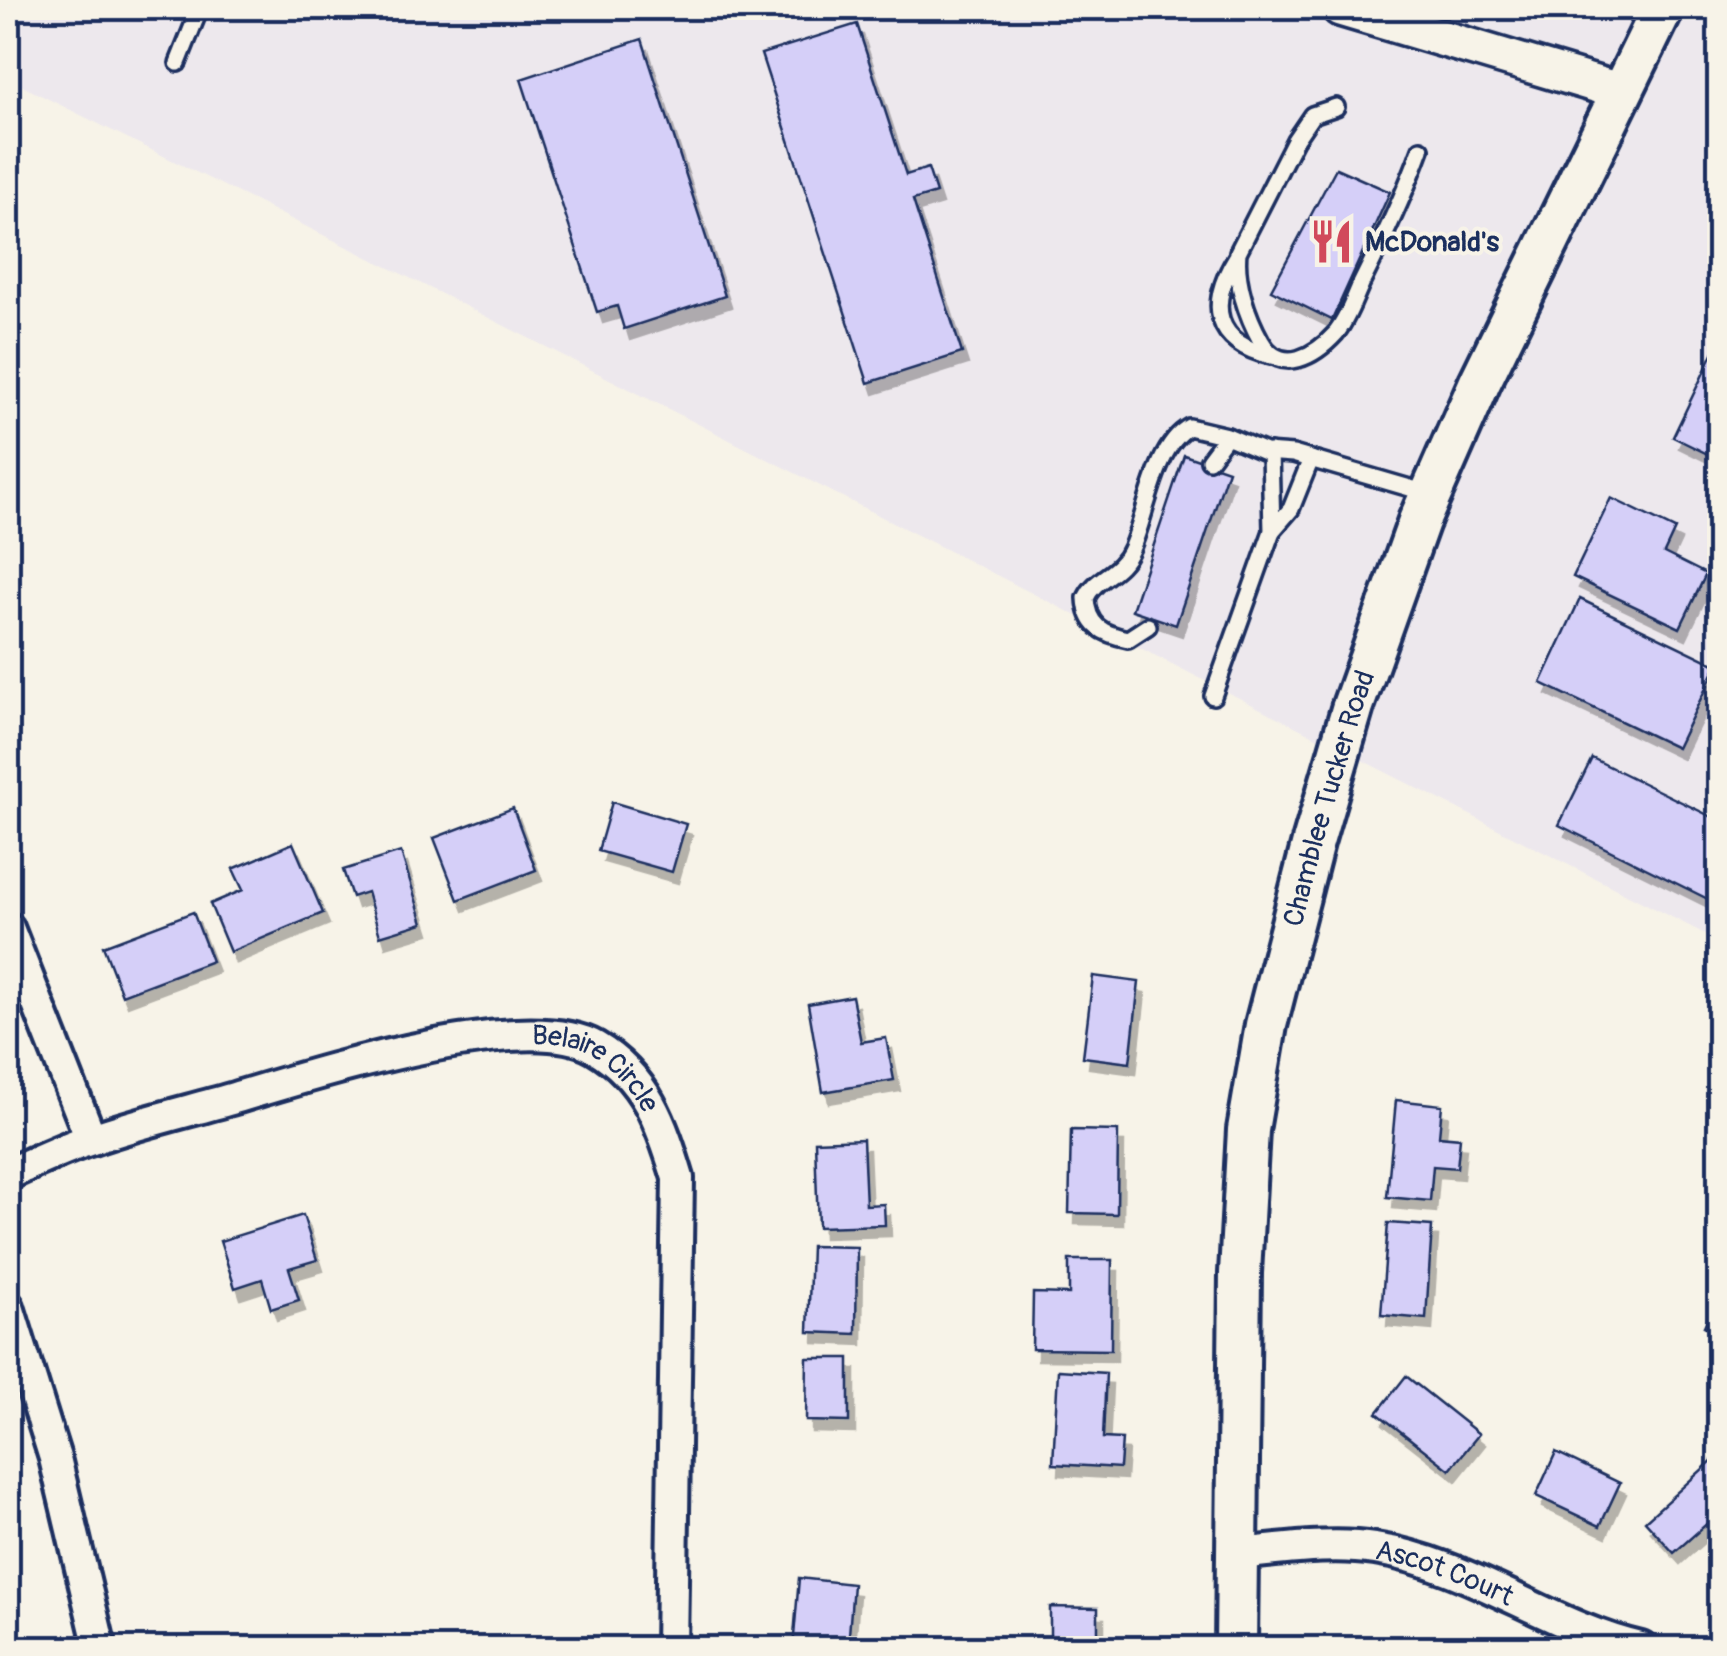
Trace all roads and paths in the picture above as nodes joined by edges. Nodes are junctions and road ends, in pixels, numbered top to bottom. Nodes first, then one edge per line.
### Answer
1 (200, 8) edge
2 (1340, 8) edge
3 (1663, 8) edge
4 (178, 63) dead end
5 (1622, 92) junction
6 (1336, 107) dead end
7 (1421, 149) dead end
8 (1238, 255) junction
9 (1276, 357) junction
10 (1227, 436) junction
11 (1270, 452) junction
12 (1311, 459) junction
13 (1209, 460) dead end
14 (1431, 494) junction
15 (1272, 531) junction
16 (1148, 626) dead end
17 (1213, 696) dead end
18 (8, 928) edge
19 (90, 1139) junction
20 (8, 1174) edge
21 (8, 1307) edge
22 (1237, 1554) junction
23 (100, 1648) edge
24 (671, 1648) edge
25 (1236, 1648) edge
26 (1641, 1648) edge

1 - 4 lane
2 - 5 street
3 - 5 main road, Chamblee Tucker Road
5 - 14 main road, Chamblee Tucker Road
6 - 8 lane
7 - 9 lane
8 - 9 lane
8 - 9 lane
10 - 11 lane
10 - 13 lane
10 - 16 lane
11 - 12 lane
11 - 15 lane
12 - 14 lane
12 - 15 lane
14 - 22 main road, Chamblee Tucker Road
15 - 17 lane
18 - 19 street
19 - 20 street, Belaire Circle
19 - 24 street, Belaire Circle
21 - 23 street
22 - 25 main road, Chamblee Tucker Road
22 - 26 street, Ascot Court

